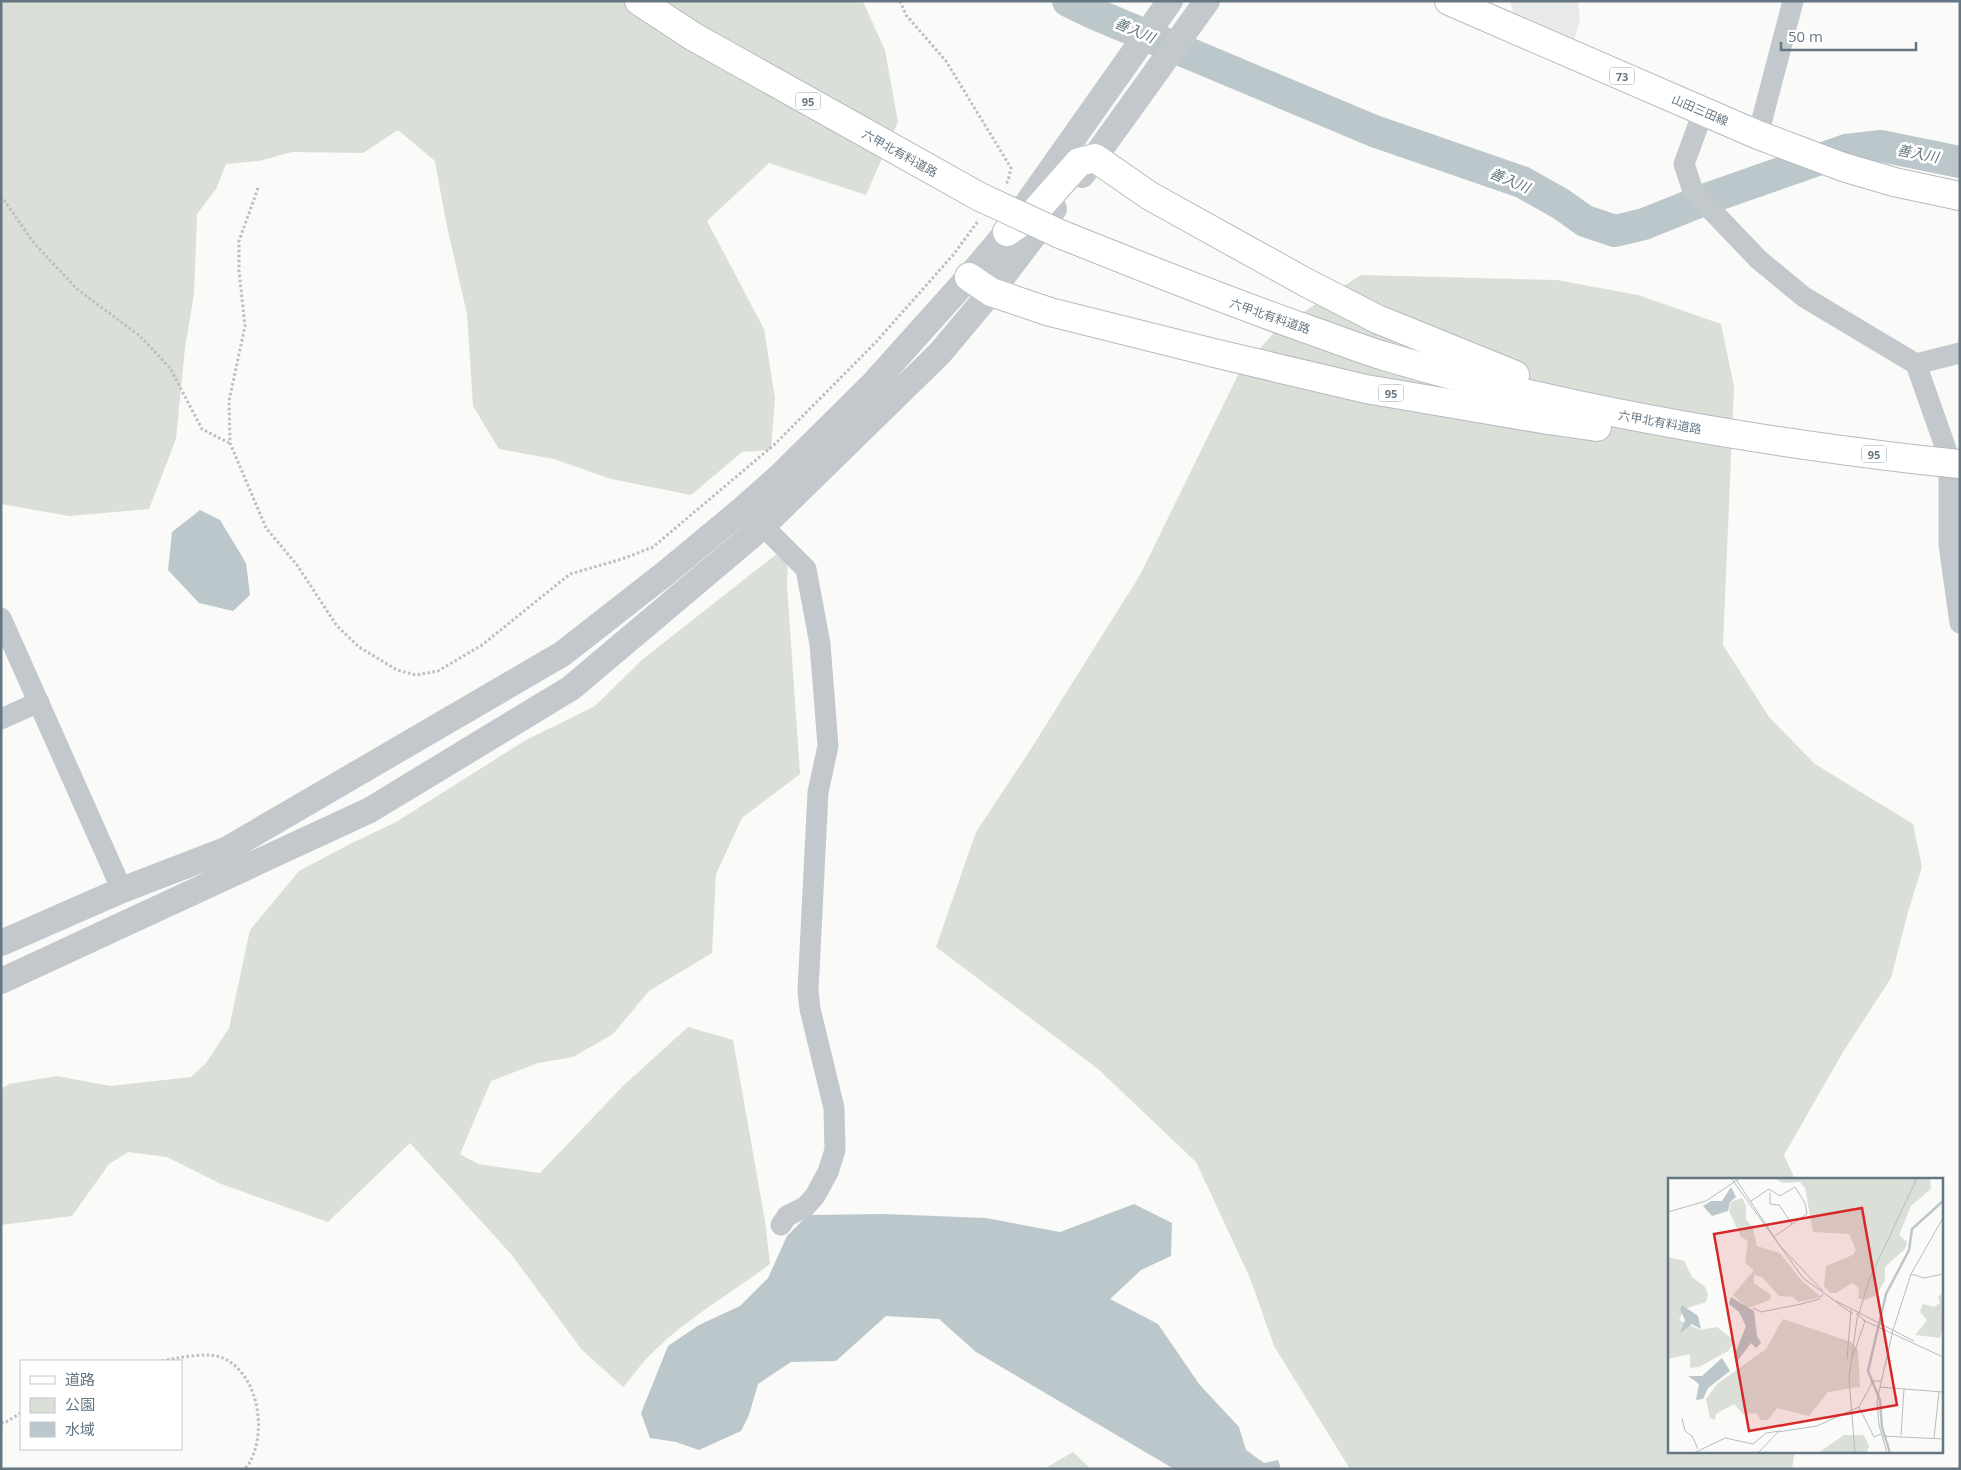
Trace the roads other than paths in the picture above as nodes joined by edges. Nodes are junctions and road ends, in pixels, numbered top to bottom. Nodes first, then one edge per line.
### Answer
1 (639, 1) edge
2 (1207, 1) edge
3 (1449, 1) edge
4 (1793, 1) edge
5 (1164, 8) edge
6 (1703, 112) junction
7 (1758, 135) junction
8 (1095, 158) junction
9 (1960, 196) edge
10 (1007, 232) junction
11 (980, 285) junction
12 (1960, 353) edge
13 (1916, 364) junction
14 (1622, 416) junction
15 (1828, 449) junction
16 (1960, 464) edge
17 (744, 508) junction
18 (763, 526) junction
19 (1, 618) edge
20 (1960, 623) edge
21 (39, 702) junction
22 (1, 719) edge
23 (122, 890) junction
24 (1, 942) edge
25 (1, 981) edge
26 (781, 1225) dead end

1 - 14 main road, 六甲北有料道路 / 95, bridge
2 - 8 street
3 - 6 main road, 山田三田線 / 73
4 - 7 street
5 - 10 street
6 - 7 main road, 山田三田線 / 73
6 - 13 street
7 - 9 main road, 山田三田線 / 73
8 - 10 main road
8 - 11 street
8 - 14 main road, 95
10 - 11 street
11 - 15 main road, 95
11 - 17 street
11 - 18 street
12 - 13 street
13 - 20 street
14 - 15 main road, 六甲北有料道路 / 95
15 - 16 main road, 六甲北有料道路 / 95, bridge
17 - 18 street
17 - 23 street
18 - 25 street
18 - 26 street
19 - 21 street
21 - 22 street
21 - 23 street
23 - 24 street

